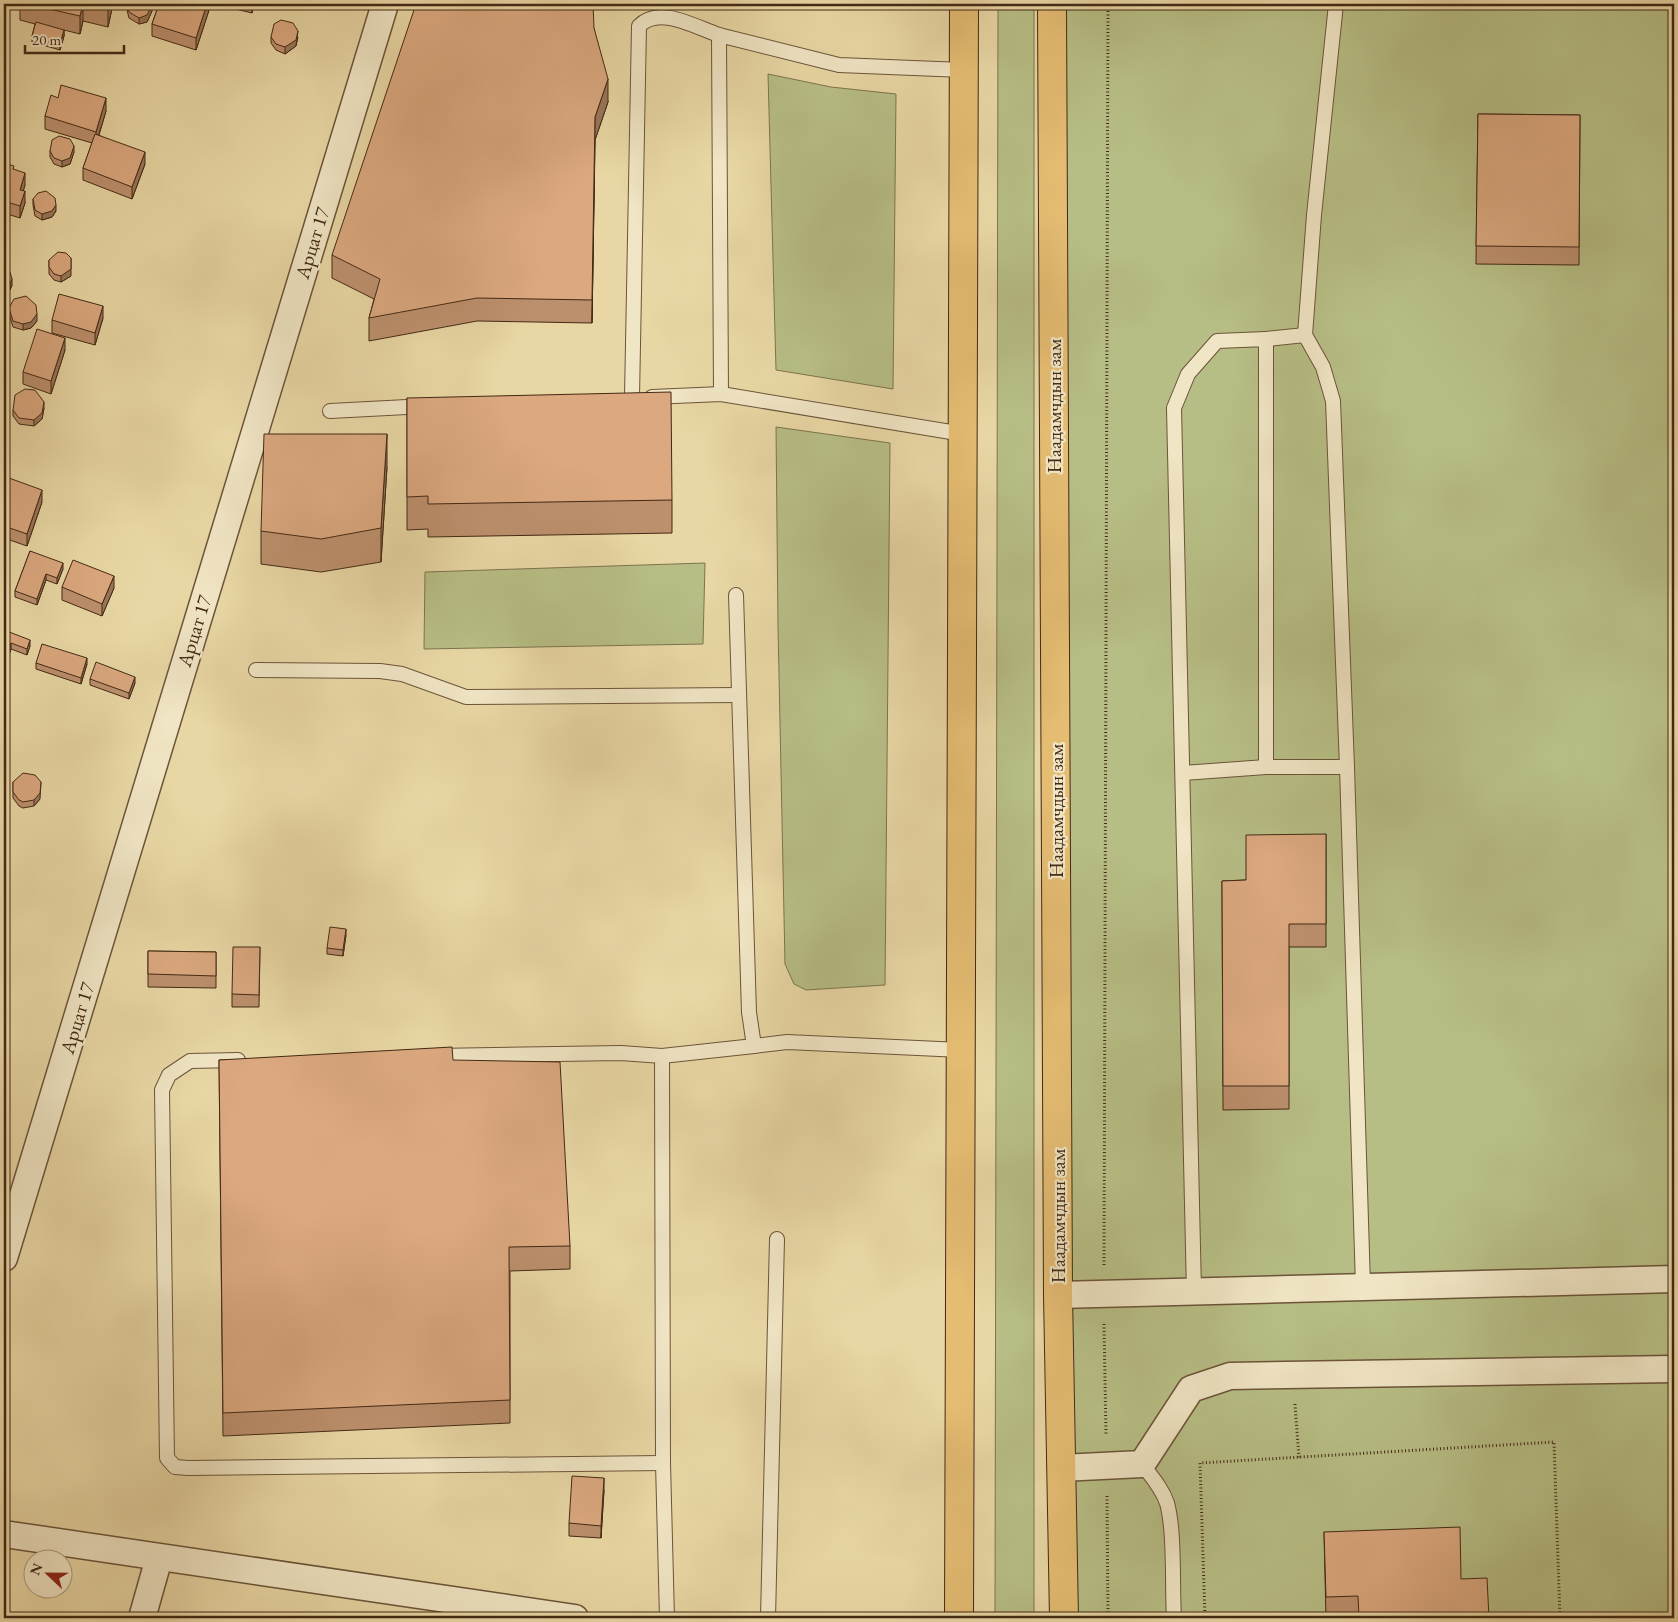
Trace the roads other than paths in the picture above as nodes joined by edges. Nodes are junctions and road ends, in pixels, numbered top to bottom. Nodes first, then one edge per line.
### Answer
1 (385, 4) edge
2 (964, 4) edge
3 (1052, 4) edge
4 (1336, 4) edge
5 (719, 35) junction
6 (963, 70) junction
7 (1305, 335) junction
8 (1266, 339) junction
9 (721, 394) junction
10 (437, 406) edge
11 (330, 410) dead end
12 (963, 434) junction
13 (736, 595) dead end
14 (256, 670) dead end
15 (740, 696) junction
16 (1266, 767) junction
17 (1347, 767) junction
18 (1183, 773) junction
19 (754, 1046) junction
20 (961, 1050) junction
21 (662, 1056) junction
22 (415, 1057) edge
23 (249, 1060) edge
24 (777, 1239) dead end
25 (4, 1258) edge
26 (1674, 1280) edge
27 (1363, 1286) junction
28 (1194, 1292) junction
29 (1058, 1295) junction
30 (1674, 1369) edge
31 (663, 1463) junction
32 (1142, 1464) junction
33 (1061, 1468) junction
34 (4, 1534) edge
35 (159, 1558) junction
36 (142, 1618) edge
37 (575, 1618) edge
38 (666, 1618) edge
39 (768, 1618) edge
40 (959, 1618) edge
41 (1064, 1618) edge
42 (1174, 1618) edge

1 - 25 street, Арцат 17
2 - 6 highway
3 - 29 highway, Наадамчдын зам
4 - 7 lane
5 - 6 lane
5 - 9 lane
5 - 9 lane
6 - 12 highway
7 - 8 lane
7 - 17 lane
8 - 16 lane
8 - 18 lane
9 - 12 lane
10 - 11 lane
12 - 20 highway
13 - 15 lane
14 - 15 lane
15 - 19 lane
16 - 17 lane
16 - 18 lane
17 - 27 lane
18 - 28 lane
19 - 20 lane
19 - 21 lane
20 - 40 highway
21 - 22 lane
21 - 31 lane
23 - 31 lane
24 - 39 lane
26 - 27 street
27 - 28 street
28 - 29 street
29 - 33 highway, Наадамчдын зам
30 - 32 street
31 - 38 lane
32 - 33 street
32 - 42 lane
33 - 41 highway, Наадамчдын зам
34 - 35 street
35 - 36 street
35 - 37 street

